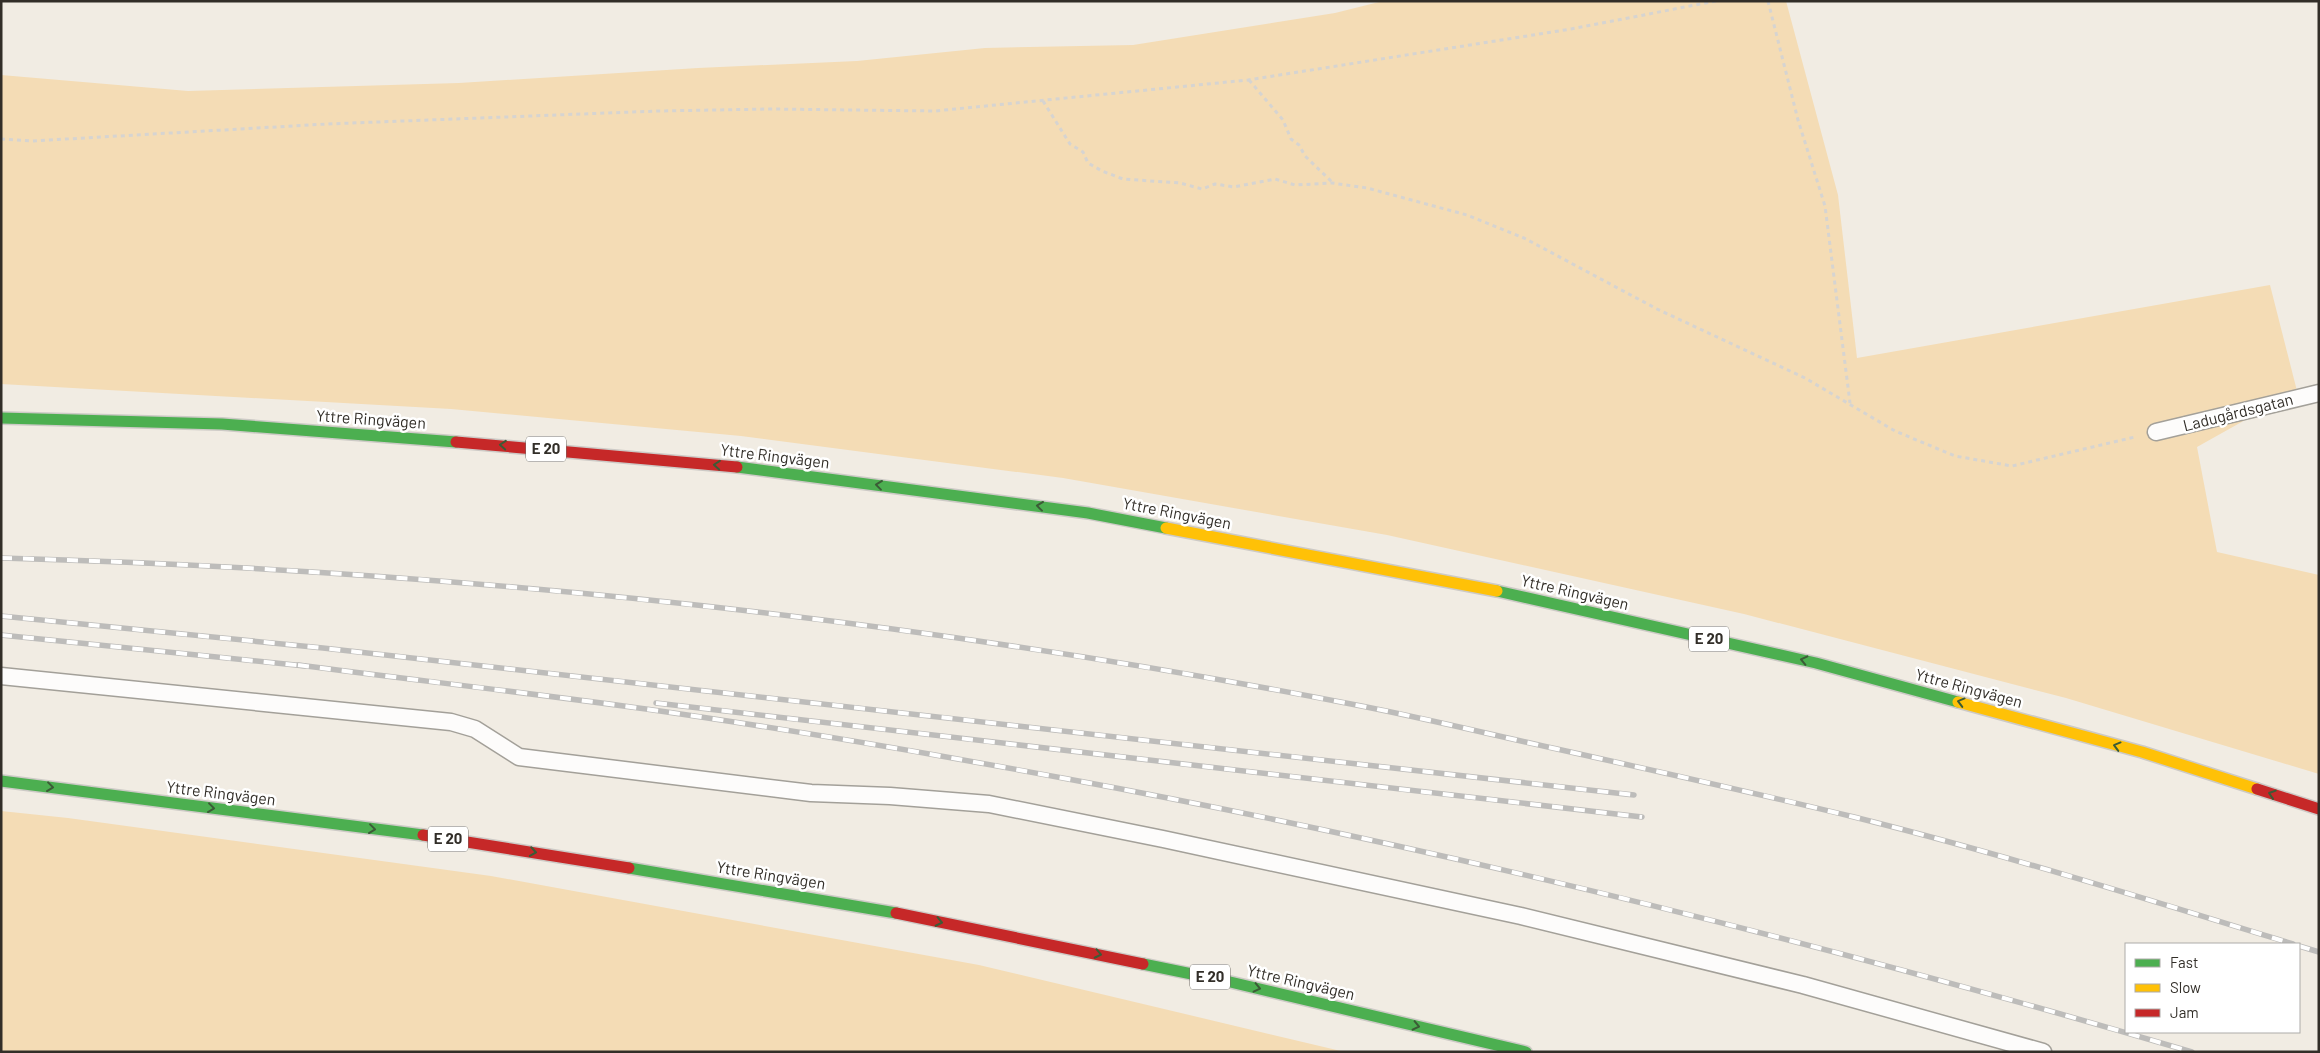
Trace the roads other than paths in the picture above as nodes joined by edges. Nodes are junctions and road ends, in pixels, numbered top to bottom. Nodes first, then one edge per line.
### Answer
1 (2319, 393) edge
2 (1, 418) edge
3 (2156, 432) road end
4 (1, 676) edge
5 (1, 781) edge
6 (2319, 809) edge
7 (1526, 1052) edge
8 (2043, 1052) edge

1 - 3 lane, Ladugårdsgatan
6 -> 2 highway, Yttre Ringvägen / E 20
4 - 8 lane
5 -> 7 highway, Yttre Ringvägen / E 20

